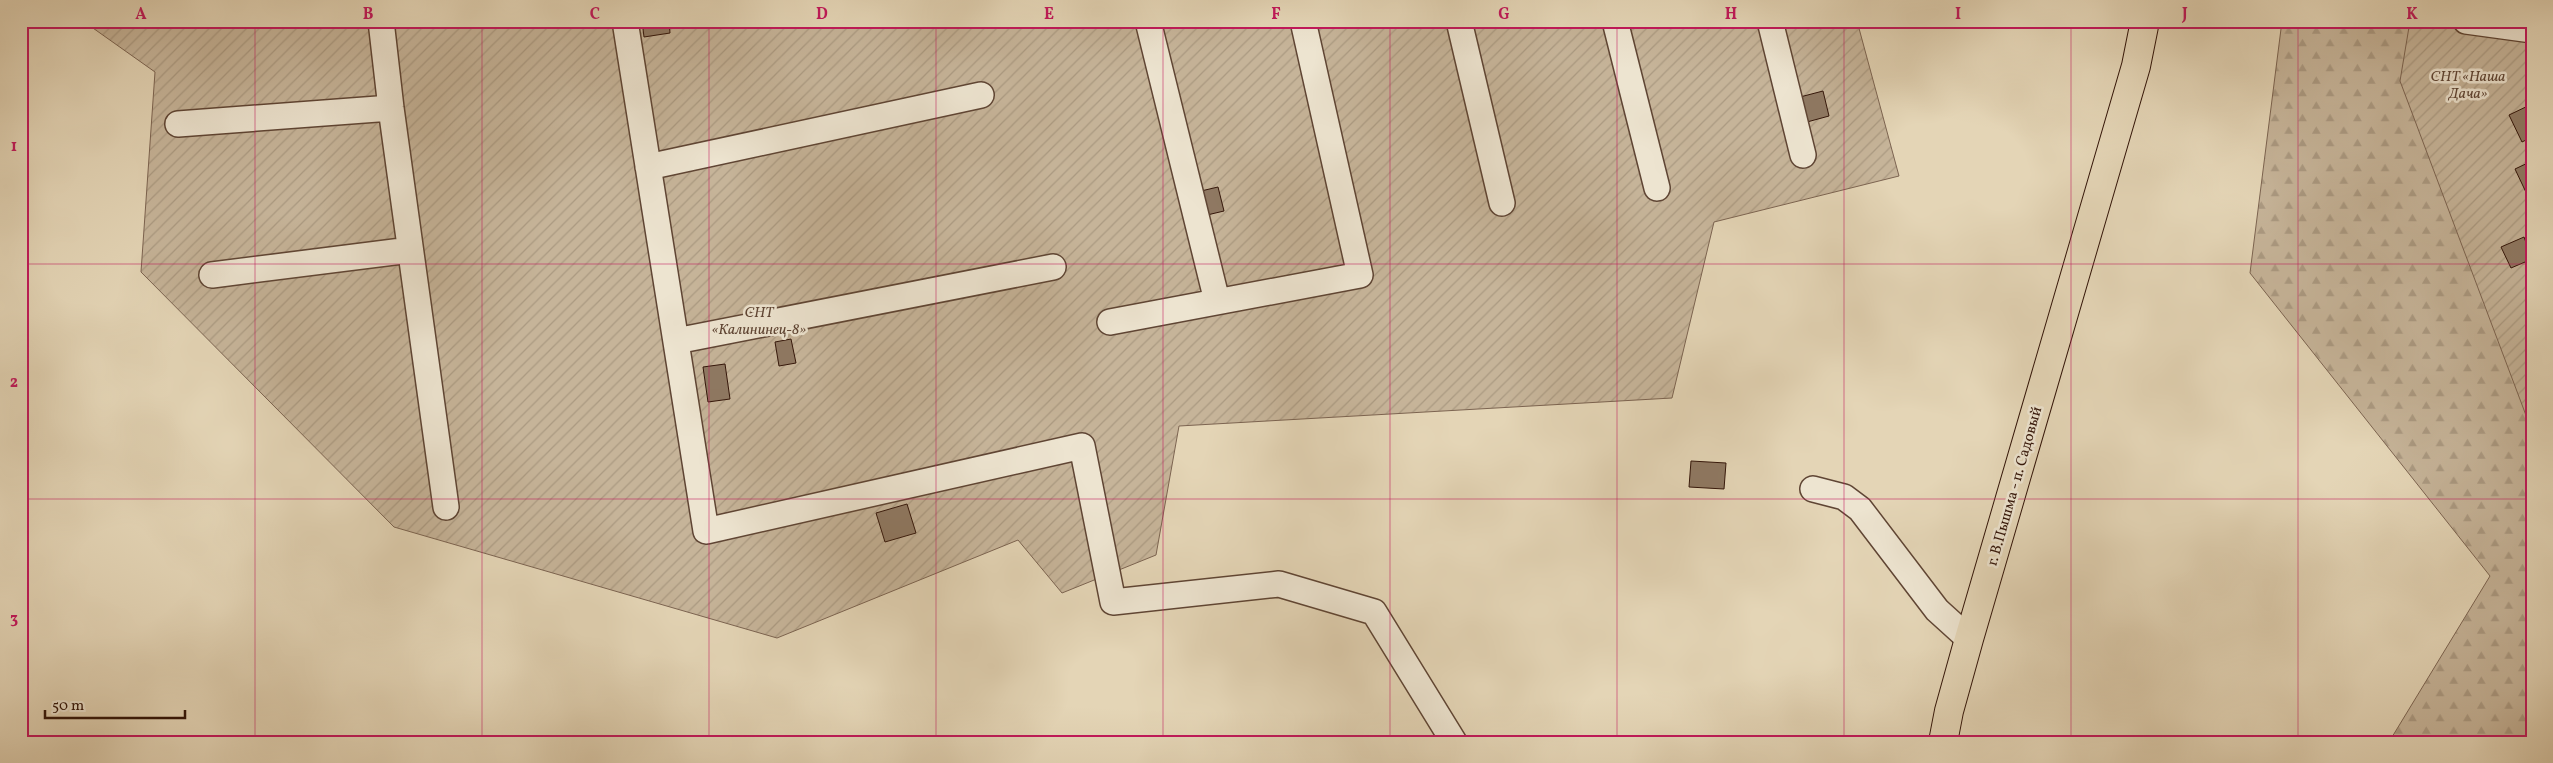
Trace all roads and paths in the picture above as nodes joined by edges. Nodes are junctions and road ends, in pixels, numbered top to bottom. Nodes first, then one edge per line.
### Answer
1 (381, 21) edge
2 (625, 21) edge
3 (1148, 21) edge
4 (1303, 21) edge
5 (1459, 21) edge
6 (1615, 21) edge
7 (1770, 21) edge
8 (2145, 21) edge
9 (2466, 21) edge
10 (2532, 30) edge
11 (981, 95) dead end
12 (391, 108) junction
13 (178, 124) dead end
14 (1803, 155) dead end
15 (648, 167) junction
16 (1657, 188) dead end
17 (1502, 202) dead end
18 (410, 250) junction
19 (1053, 267) dead end
20 (212, 275) dead end
21 (1217, 301) junction
22 (1110, 322) dead end
23 (676, 341) junction
24 (1813, 489) dead end
25 (446, 507) dead end
26 (1969, 640) junction
27 (1454, 742) edge
28 (1943, 742) edge

1 - 12 street
2 - 15 street
3 - 21 street
4 - 21 street
5 - 17 street
6 - 16 street
7 - 14 street
8 - 26 main road, г. В.Пышма - п. Садовый
9 - 10 street
11 - 15 street
12 - 13 street
12 - 18 street
15 - 23 street
18 - 20 street
18 - 25 street
19 - 23 street
21 - 22 street
23 - 27 street
24 - 26 street
26 - 28 main road, г. В.Пышма - п. Садовый

